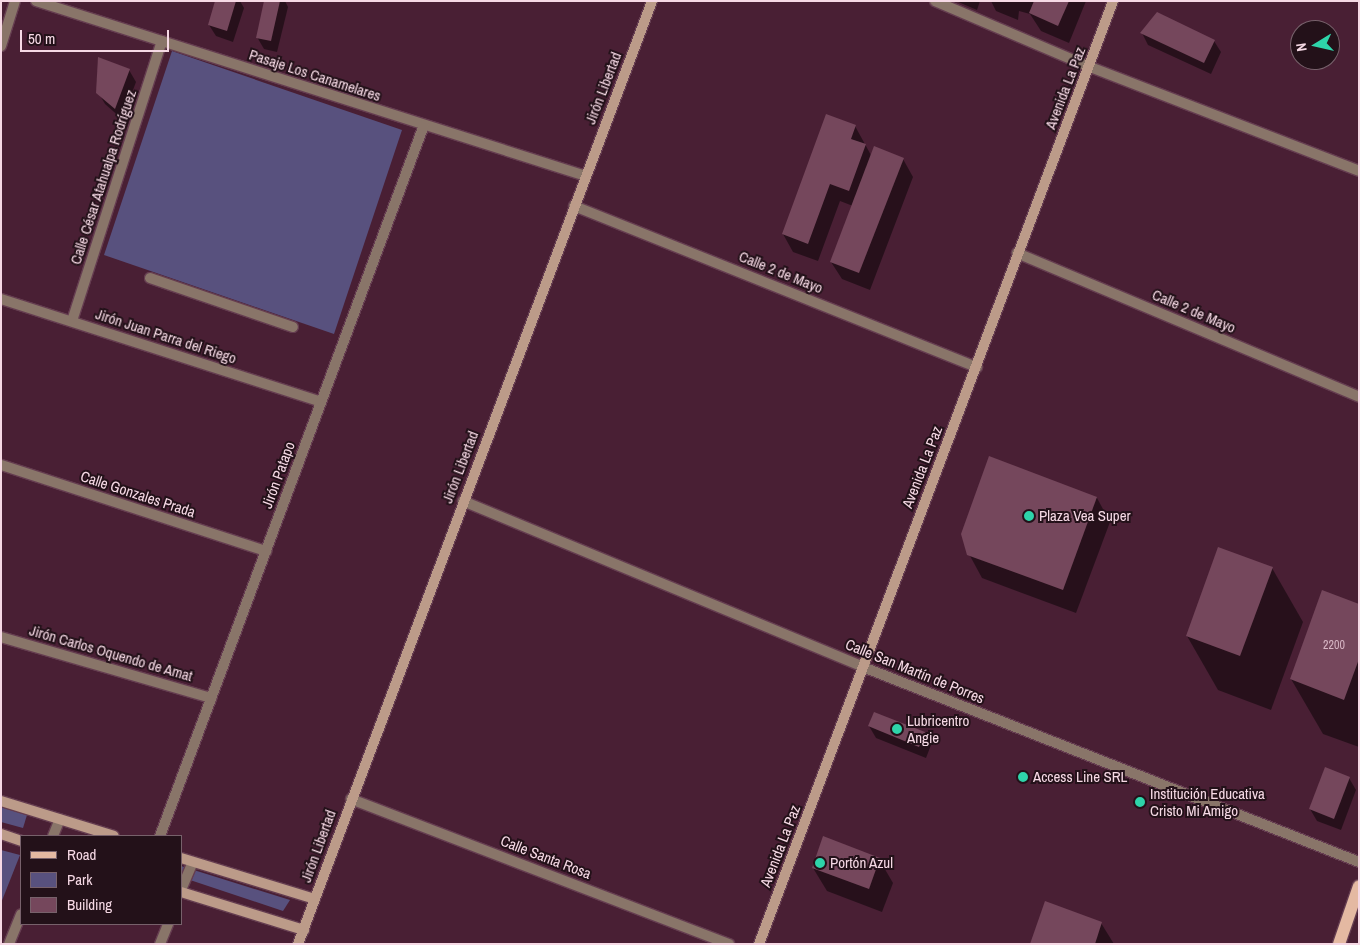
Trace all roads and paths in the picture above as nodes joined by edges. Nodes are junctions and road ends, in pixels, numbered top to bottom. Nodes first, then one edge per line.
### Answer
1 (15, 1) edge
2 (36, 1) edge
3 (652, 1) edge
4 (935, 1) edge
5 (1113, 1) edge
6 (162, 41) junction
7 (1, 46) edge
8 (1090, 67) junction
9 (424, 125) junction
10 (1359, 171) edge
11 (586, 176) junction
12 (574, 206) junction
13 (1017, 253) junction
14 (150, 278) dead end
15 (1, 299) edge
16 (72, 321) junction
17 (293, 328) dead end
18 (976, 367) junction
19 (1359, 397) edge
20 (321, 402) junction
21 (1, 465) edge
22 (463, 501) junction
23 (266, 551) junction
24 (1, 637) edge
25 (863, 667) junction
26 (211, 698) junction
27 (351, 799) junction
28 (1, 801) edge
29 (60, 819) junction
30 (1, 834) edge
31 (52, 835) edge
32 (111, 835) edge
33 (160, 835) edge
34 (20, 841) edge
35 (182, 858) edge
36 (193, 862) junction
37 (1359, 862) edge
38 (1359, 886) edge
39 (182, 889) edge
40 (182, 891) edge
41 (315, 899) junction
42 (20, 916) edge
43 (168, 925) edge
44 (304, 930) junction
45 (9, 944) edge
46 (160, 944) edge
47 (298, 944) edge
48 (729, 944) edge
49 (760, 944) edge
50 (1339, 944) edge

1 - 7 street
2 - 6 street, Pasaje Los Canamelares
3 - 11 street, Jirón Libertad
4 - 8 street
5 - 8 street, Avenida La Paz
6 - 9 street, Pasaje Los Canamelares
6 - 16 street, Calle César Atahualpa Rodríguez
8 - 10 street
8 - 13 street, Avenida La Paz
9 - 11 street, Pasaje Los Canamelares
9 - 20 street, Jirón Patapo
11 - 12 street, Jirón Libertad
12 - 18 street, Calle 2 de Mayo
12 - 22 street, Jirón Libertad
13 - 18 street, Avenida La Paz
13 - 19 street, Calle 2 de Mayo
14 - 17 street
15 - 16 street, Jirón Juan Parra del Riego
16 - 20 street, Jirón Juan Parra del Riego
18 - 25 street, Avenida La Paz
20 - 23 street, Jirón Patapo
21 - 23 street, Calle Gonzales Prada
22 - 25 street, Calle San Martín de Porres
22 - 27 street, Jirón Libertad
23 - 26 street, Jirón Patapo
24 - 26 street, Jirón Carlos Oquendo de Amat
25 - 37 street, Calle San Martín de Porres
25 - 49 street, Avenida La Paz
26 - 33 street, Jirón Patapo
27 - 41 street, Jirón Libertad
27 - 48 street, Calle Santa Rosa
28 - 29 street
29 - 31 street
29 - 32 street
30 - 34 street
35 - 36 street
36 - 39 street
36 - 41 street
38 - 50 main road
40 - 44 street
41 - 44 street, Jirón Libertad
42 - 45 street
43 - 46 street
44 - 47 street, Jirón Libertad

